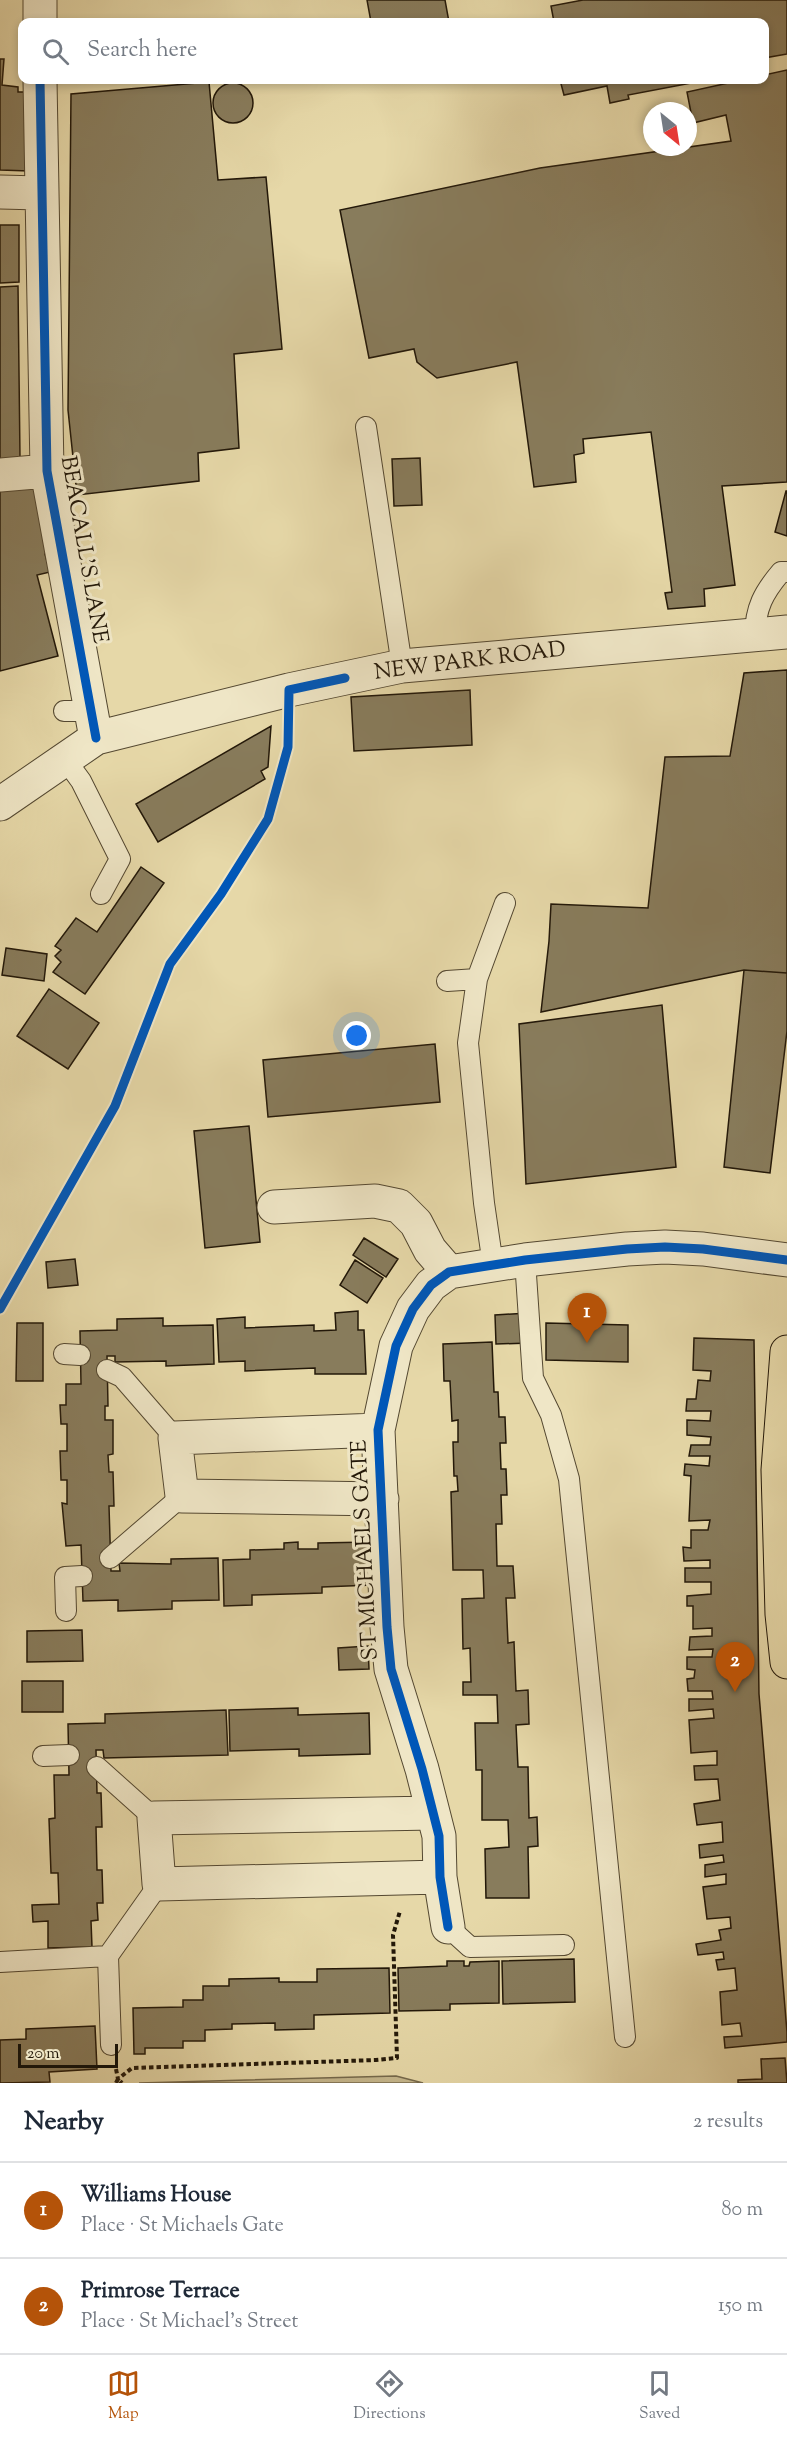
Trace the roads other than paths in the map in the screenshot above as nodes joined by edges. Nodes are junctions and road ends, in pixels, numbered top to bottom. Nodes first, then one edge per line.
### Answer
1 (40, 0) edge
2 (40, 18) edge
3 (40, 84) edge
4 (0, 192) edge
5 (40, 193) junction
6 (366, 427) dead end
7 (47, 471) junction
8 (0, 475) edge
9 (787, 572) edge
10 (787, 632) edge
11 (755, 636) junction
12 (402, 666) junction
13 (84, 720) junction
14 (65, 759) junction
15 (0, 804) edge
16 (101, 894) dead end
17 (505, 903) dead end
18 (477, 979) junction
19 (447, 981) dead end
20 (274, 1207) dead end
21 (525, 1260) junction
22 (787, 1260) edge
23 (493, 1265) junction
24 (449, 1272) junction
25 (787, 1352) edge
26 (107, 1370) dead end
27 (785, 1415) edge
28 (378, 1430) junction
29 (175, 1438) junction
30 (182, 1496) junction
31 (382, 1499) junction
32 (110, 1558) dead end
33 (82, 1576) dead end
34 (66, 1611) dead end
35 (785, 1614) edge
36 (787, 1662) edge
37 (69, 1755) dead end
38 (43, 1756) dead end
39 (97, 1767) dead end
40 (433, 1813) junction
41 (154, 1818) junction
42 (424, 1878) junction
43 (159, 1884) junction
44 (448, 1928) joint
45 (564, 1945) dead end
46 (108, 1956) junction
47 (0, 1962) edge
48 (625, 2037) dead end
49 (111, 2045) dead end

1 - 2 street
3 - 5 street, BEACALL'S LANE
4 - 5 street
5 - 7 street, BEACALL'S LANE
6 - 12 lane
7 - 8 street
7 - 13 street, BEACALL'S LANE
9 - 11 lane
10 - 11 street, NEW PARK ROAD
11 - 12 street, NEW PARK ROAD
12 - 13 street, NEW PARK ROAD
13 - 14 street, NEW PARK ROAD
14 - 15 street, NEW PARK ROAD
14 - 16 lane
17 - 18 lane
18 - 19 lane
18 - 23 lane
20 - 24 street
21 - 22 street
21 - 23 street
21 - 48 lane
23 - 24 street
24 - 28 street, ST MICHAELS GATE
25 - 27 main road
26 - 29 lane
27 - 35 main road
28 - 29 street, ST MICHAELS GATE
28 - 31 street, ST MICHAELS GATE
29 - 30 street
30 - 31 street, ST MICHAELS GATE
30 - 32 lane
31 - 40 street, ST MICHAELS GATE
33 - 34 lane
35 - 36 main road
37 - 38 lane
39 - 41 lane
40 - 41 street
40 - 42 street, ST MICHAELS GATE
41 - 43 street
42 - 43 street
42 - 44 street, ST MICHAELS GATE
43 - 46 lane
44 - 45 lane
46 - 47 lane
46 - 49 lane

